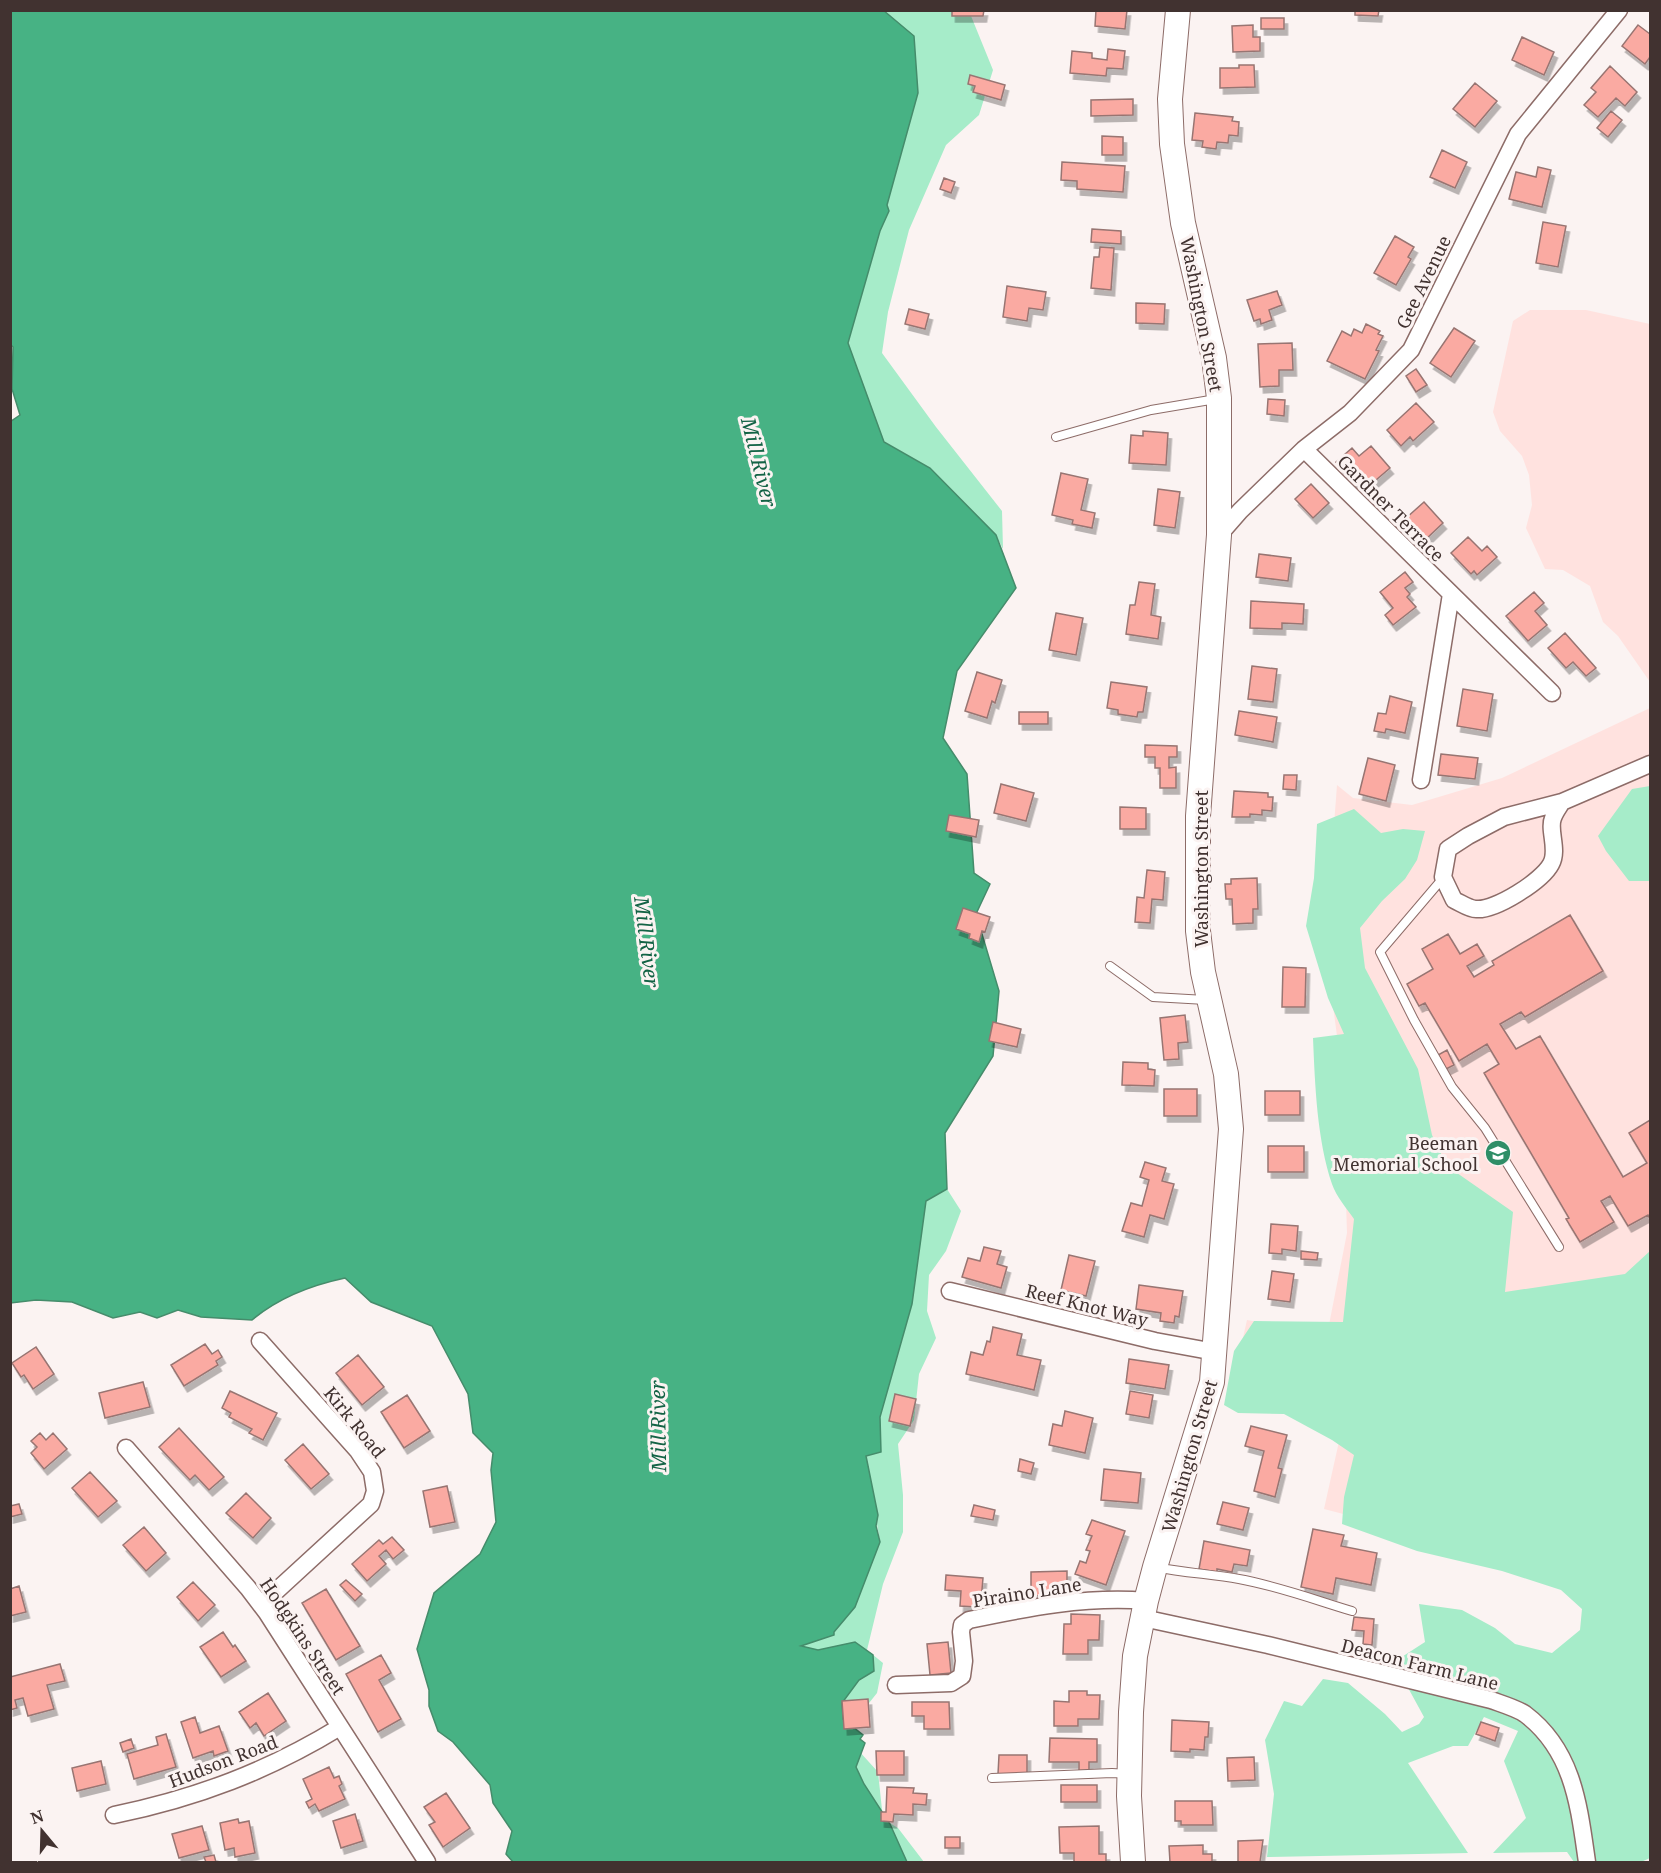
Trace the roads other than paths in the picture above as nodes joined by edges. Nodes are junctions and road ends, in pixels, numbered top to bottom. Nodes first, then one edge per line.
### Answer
1 (1178, 10) edge
2 (1619, 10) edge
3 (1219, 398) junction
4 (1056, 437) dead end
5 (1304, 449) junction
6 (1219, 535) junction
7 (1451, 594) junction
8 (1552, 693) dead end
9 (1650, 764) edge
10 (1421, 780) dead end
11 (1562, 802) junction
12 (1443, 877) junction
13 (1110, 966) dead end
14 (1209, 1000) junction
15 (1559, 1248) dead end
16 (950, 1291) dead end
17 (260, 1341) dead end
18 (1215, 1352) junction
19 (126, 1448) dead end
20 (1155, 1567) junction
21 (261, 1605) junction
22 (1144, 1609) junction
23 (1352, 1611) dead end
24 (896, 1685) dead end
25 (340, 1727) junction
26 (1129, 1774) junction
27 (993, 1778) dead end
28 (114, 1815) dead end
29 (427, 1863) edge
30 (1133, 1863) edge
31 (1587, 1863) edge

1 - 3 main road, Washington Street
2 - 5 street, Gee Avenue
3 - 4 lane
3 - 6 main road, Washington Street
5 - 6 street, Gee Avenue
5 - 7 street, Gardner Terrace
6 - 14 main road, Washington Street
7 - 8 street, Gardner Terrace
7 - 10 street
9 - 11 street
11 - 12 street
11 - 12 street
12 - 15 lane
13 - 14 lane
14 - 18 main road, Washington Street
16 - 18 street, Reef Knot Way
17 - 21 street, Kirk Road
18 - 20 main road, Washington Street
19 - 21 street, Hodgkins Street
20 - 22 main road, Washington Street
20 - 23 lane
21 - 25 street, Hodgkins Street
22 - 24 street, Piraino Lane
22 - 26 main road, Washington Street
22 - 31 street, Deacon Farm Lane
25 - 28 street, Hudson Road
25 - 29 street, Hodgkins Street
26 - 27 lane
26 - 30 main road, Washington Street

